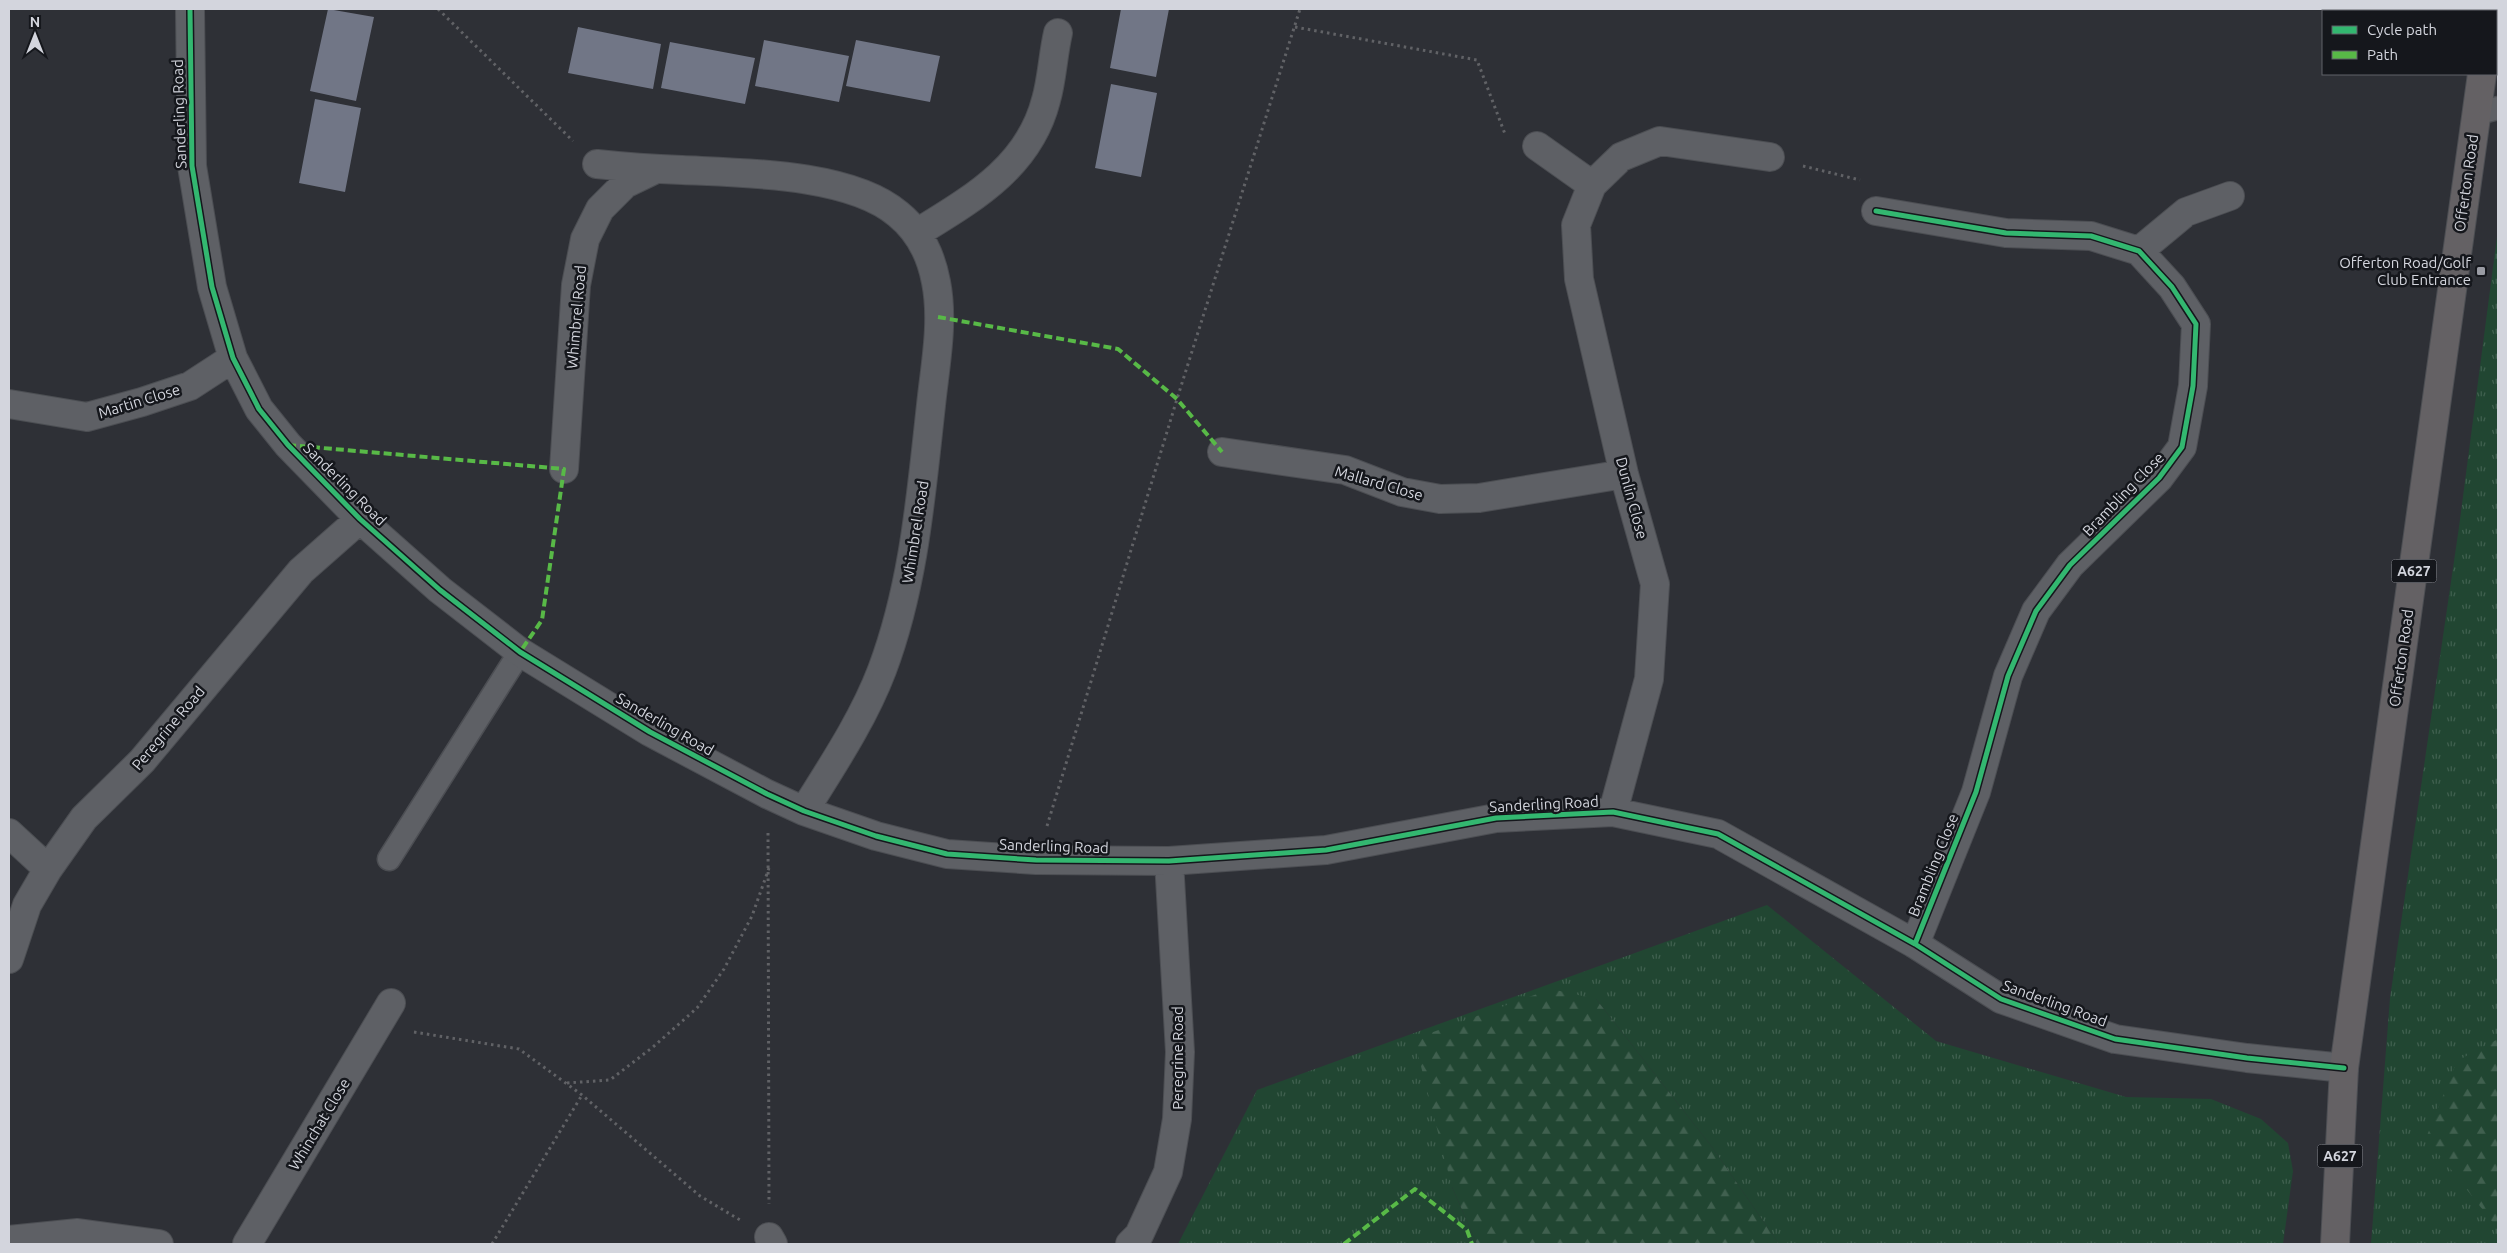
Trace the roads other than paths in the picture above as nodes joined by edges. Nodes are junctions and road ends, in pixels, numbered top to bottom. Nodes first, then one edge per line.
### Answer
1 (190, 9) edge
2 (1058, 33) dead end
3 (2482, 75) edge
4 (2487, 111) edge
5 (1537, 146) road end
6 (1770, 157) road end
7 (597, 164) road end
8 (656, 169) junction
9 (1592, 184) junction
10 (2230, 196) dead end
11 (1876, 211) road end
12 (917, 233) junction
13 (2139, 251) junction
14 (233, 358) junction
15 (9, 404) edge
16 (1222, 452) dead end
17 (564, 469) dead end
18 (1624, 474) junction
19 (360, 519) junction
20 (520, 652) junction
21 (804, 811) junction
22 (1613, 812) junction
23 (9, 833) edge
24 (389, 859) dead end
25 (1169, 861) junction
26 (48, 869) junction
27 (1915, 944) junction
28 (9, 960) edge
29 (390, 1003) dead end
30 (2344, 1068) junction
31 (9, 1240) edge
32 (158, 1244) edge
33 (247, 1244) edge
34 (1130, 1244) edge
35 (2335, 1244) edge

1 - 14 street, Sanderling Road
2 - 12 street
3 - 4 main road, Offerton Road / A627
4 - 30 main road, Offerton Road / A627
5 - 9 street
6 - 9 street, Dunlin Close
7 - 8 street, Whimbrel Road
8 - 12 street, Whimbrel Road
8 - 17 street, Whimbrel Road
9 - 18 street, Dunlin Close
10 - 13 street
11 - 13 street
12 - 21 street, Whimbrel Road
13 - 27 street, Brambling Close
14 - 15 street, Martin Close
14 - 19 street, Sanderling Road
16 - 18 street, Mallard Close
18 - 22 street, Dunlin Close
19 - 20 street, Sanderling Road
19 - 26 street, Peregrine Road
20 - 21 street, Sanderling Road
20 - 24 lane
21 - 25 street, Sanderling Road
22 - 25 street, Sanderling Road
22 - 27 street, Sanderling Road
23 - 26 street
25 - 34 street, Peregrine Road
26 - 28 street, Peregrine Road
27 - 30 street, Sanderling Road
29 - 33 street, Whinchat Close
30 - 35 main road, Offerton Road / A627
31 - 32 street

